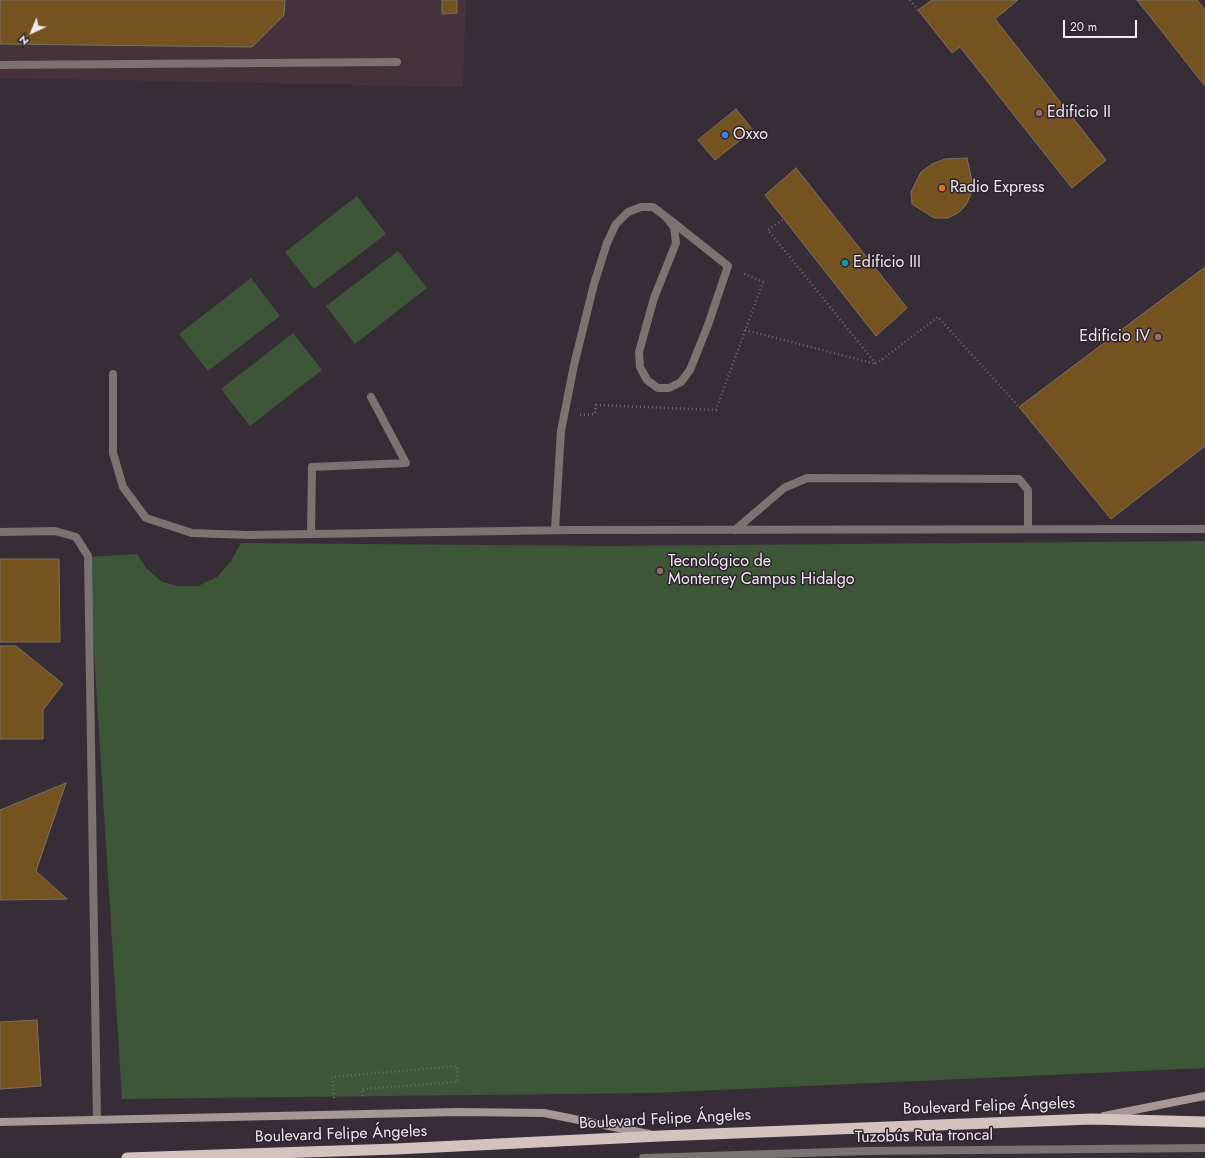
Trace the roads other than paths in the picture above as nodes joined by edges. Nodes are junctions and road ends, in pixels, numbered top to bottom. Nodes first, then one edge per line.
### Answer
1 (397, 62) dead end
2 (0, 65) edge
3 (665, 216) junction
4 (113, 374) dead end
5 (371, 397) dead end
6 (1028, 529) junction
7 (1205, 529) edge
8 (554, 530) junction
9 (735, 530) junction
10 (0, 532) edge
11 (311, 534) junction
12 (1205, 1096) edge
13 (1091, 1119) junction
14 (98, 1120) junction
15 (0, 1122) edge
16 (1205, 1122) edge
17 (660, 1136) junction
18 (1205, 1148) edge
19 (126, 1158) edge
20 (643, 1158) edge

1 - 2 street
3 - 3 street
3 - 8 street
4 - 11 street
5 - 11 street
6 - 7 street
6 - 9 street
6 - 9 street
8 - 9 street
8 - 11 street
10 - 14 street
12 - 13 main road
13 - 16 highway, Boulevard Felipe Ángeles
13 - 17 highway, Boulevard Felipe Ángeles
14 - 15 main road
14 - 17 main road
17 - 19 highway, Boulevard Felipe Ángeles
18 - 20 street, Tuzobús Ruta troncal

